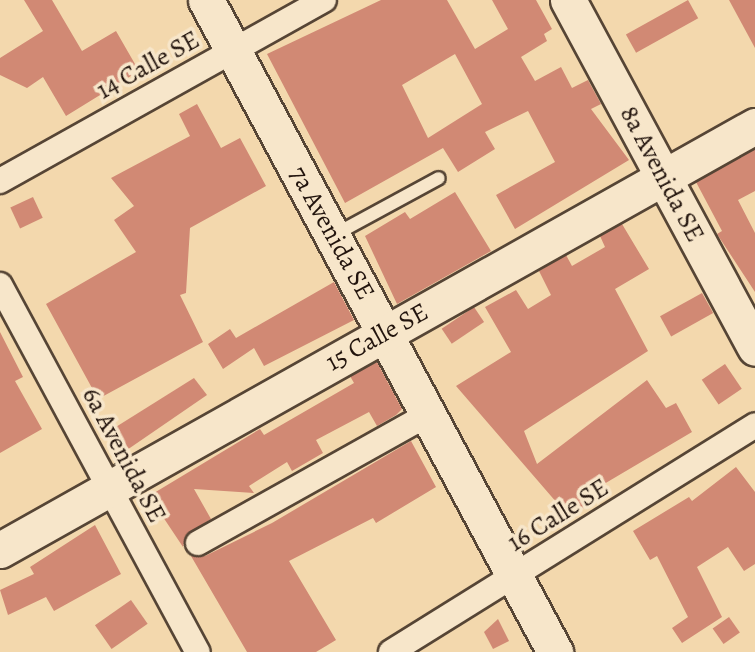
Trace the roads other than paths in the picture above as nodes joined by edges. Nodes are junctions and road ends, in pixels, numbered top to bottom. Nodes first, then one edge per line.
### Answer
1 (206, 0) edge
2 (324, 0) edge
3 (568, 0) edge
4 (234, 51) junction
5 (755, 126) edge
6 (664, 176) junction
7 (439, 178) dead end
8 (0, 181) edge
9 (334, 235) junction
10 (0, 285) edge
11 (386, 332) junction
12 (755, 348) edge
13 (429, 414) junction
14 (755, 425) edge
15 (107, 487) junction
16 (198, 543) dead end
17 (0, 550) edge
18 (514, 578) junction
19 (198, 652) edge
20 (391, 652) edge
21 (555, 652) edge

1 - 4 street, 7a Avenida SE
2 - 4 street, 14 Calle SE
3 - 6 street, 8a Avenida SE
4 - 8 street, 14 Calle SE
4 - 9 street, 7a Avenida SE
5 - 6 street, 15 Calle SE
6 - 11 street, 15 Calle SE
6 - 12 street, 8a Avenida SE
7 - 9 lane
9 - 11 street, 7a Avenida SE
10 - 15 street, 6a Avenida SE
11 - 13 street, 7a Avenida SE
11 - 15 street, 15 Calle SE
13 - 16 street
13 - 18 street, 7a Avenida SE
14 - 18 street, 16 Calle SE
15 - 17 street, 15 Calle SE
15 - 19 street, 6a Avenida SE
18 - 20 street, 16 Calle SE
18 - 21 street, 7a Avenida SE

